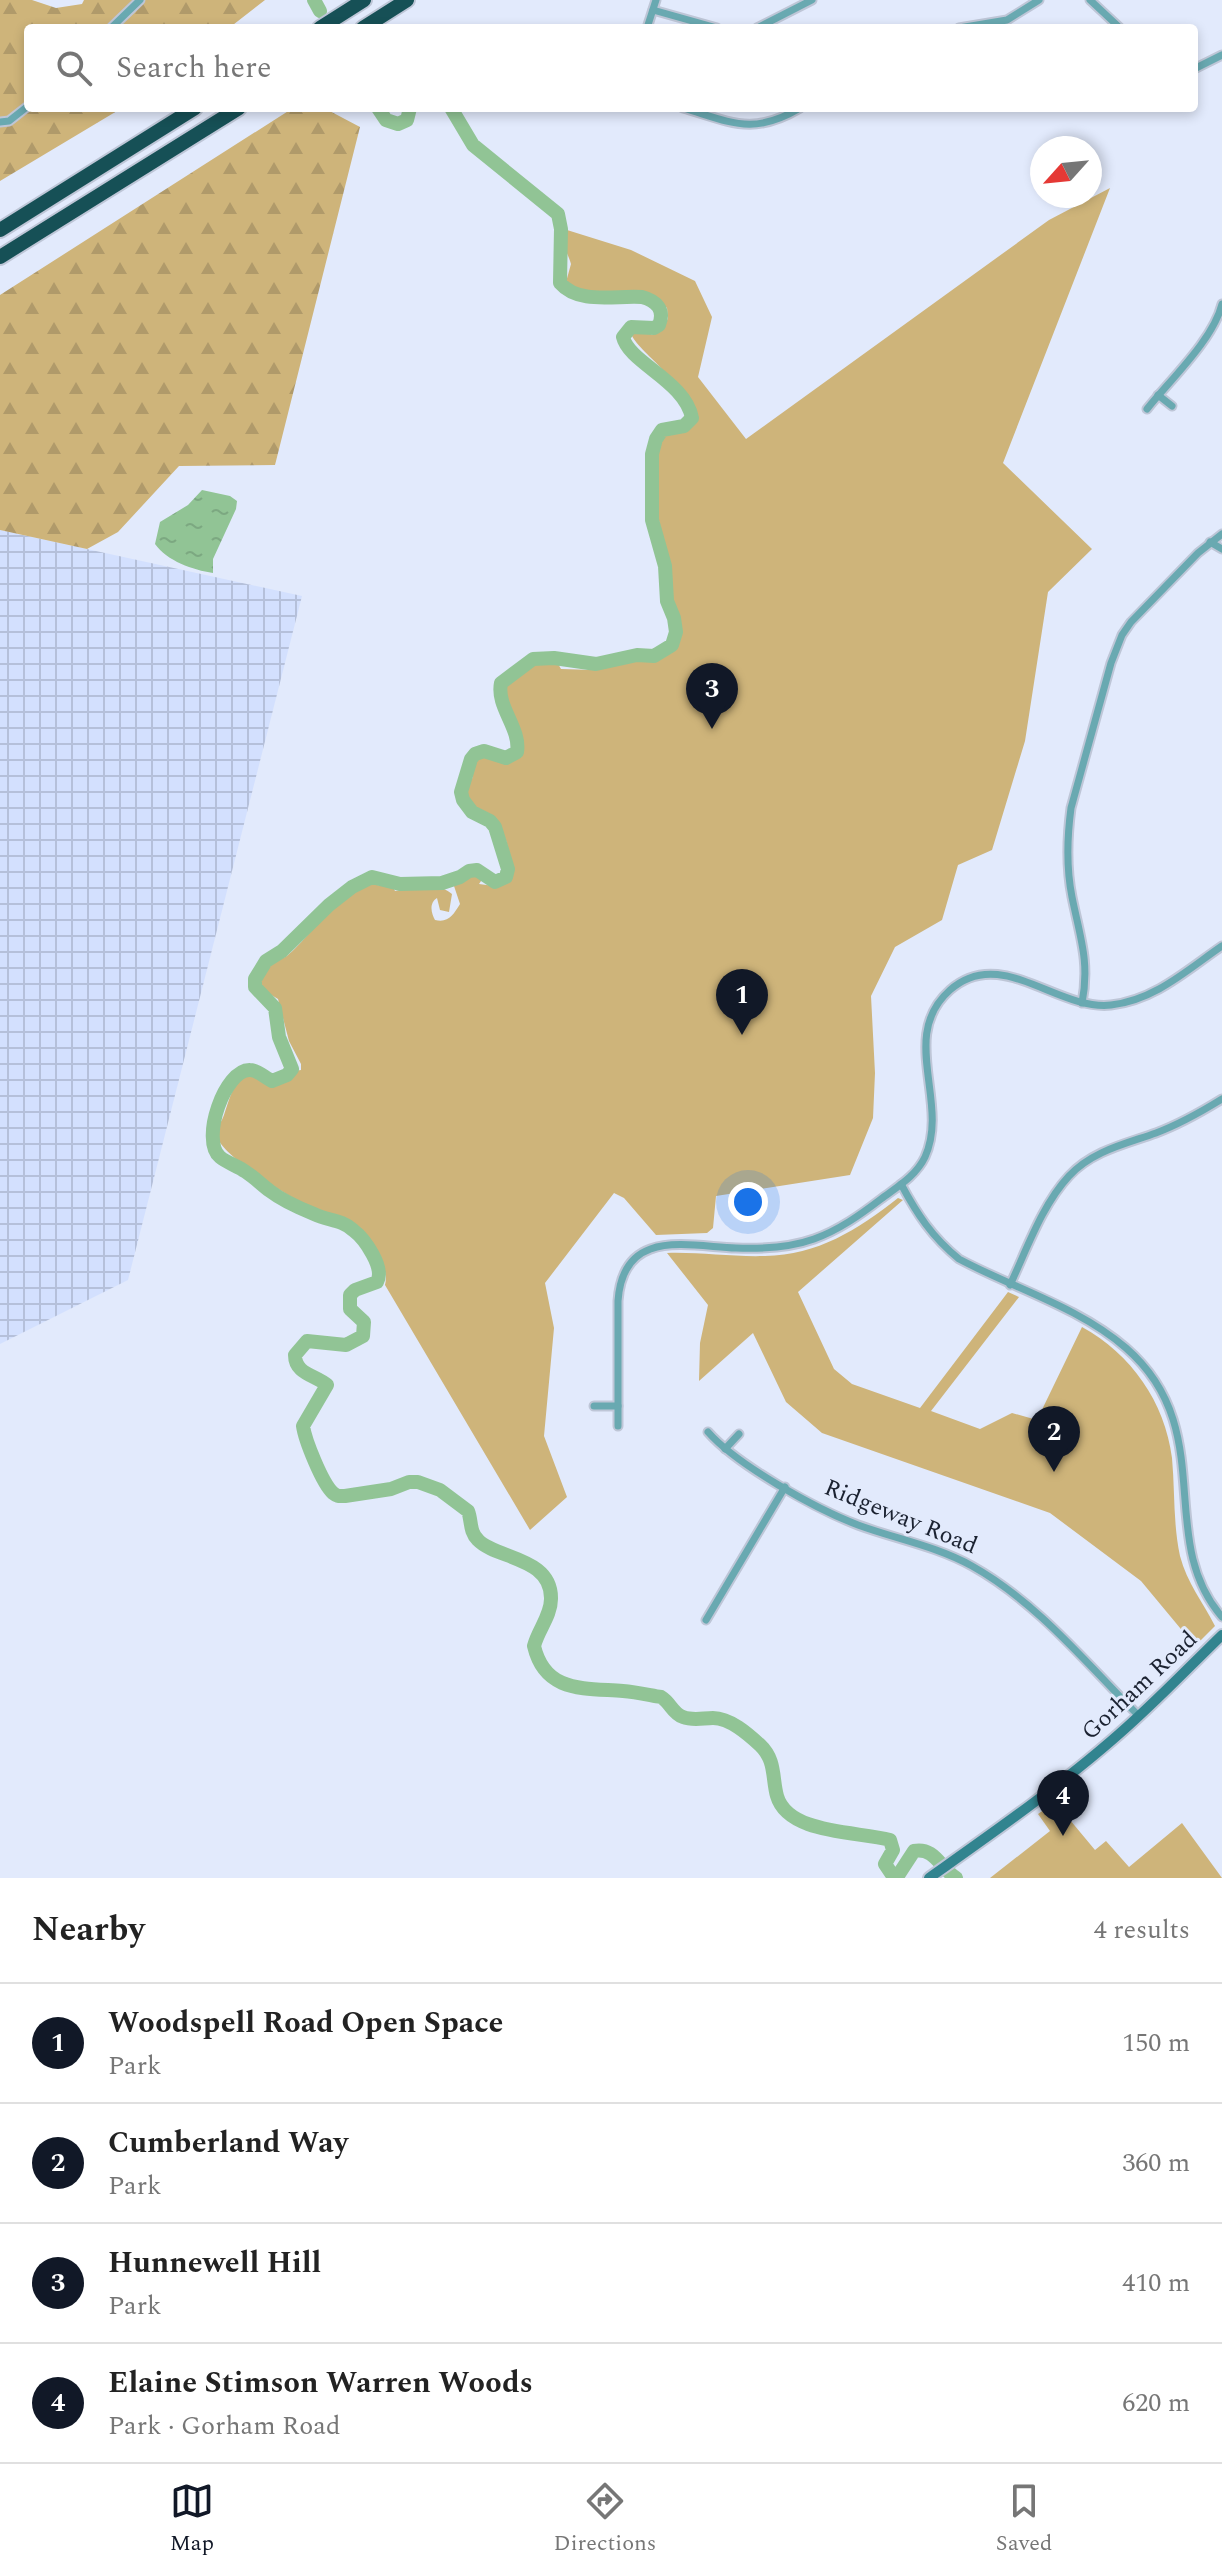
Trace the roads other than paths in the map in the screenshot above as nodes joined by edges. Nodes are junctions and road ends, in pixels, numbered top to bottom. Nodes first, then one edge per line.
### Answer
1 (140, 0) edge
2 (364, 0) edge
3 (407, 0) edge
4 (656, 0) edge
5 (812, 0) edge
6 (1039, 0) edge
7 (1090, 0) edge
8 (653, 10) junction
9 (115, 24) edge
10 (326, 24) edge
11 (369, 24) edge
12 (648, 24) edge
13 (703, 24) edge
14 (765, 24) edge
15 (983, 24) edge
16 (1116, 24) edge
17 (1222, 55) edge
18 (1198, 67) edge
19 (24, 109) edge
20 (189, 112) edge
21 (233, 112) edge
22 (696, 112) edge
23 (793, 112) edge
24 (0, 122) edge
25 (0, 230) edge
26 (0, 257) edge
27 (1222, 304) edge
28 (1158, 395) junction
29 (1172, 406) dead end
30 (1147, 409) dead end
31 (1222, 534) edge
32 (1210, 542) junction
33 (1222, 549) edge
34 (1222, 946) edge
35 (1082, 1003) junction
36 (1222, 1099) edge
37 (901, 1184) junction
38 (1010, 1285) junction
39 (594, 1406) dead end
40 (618, 1406) junction
41 (618, 1426) dead end
42 (708, 1432) dead end
43 (739, 1434) dead end
44 (725, 1449) junction
45 (785, 1487) junction
46 (1222, 1617) edge
47 (706, 1620) dead end
48 (1222, 1635) edge
49 (1139, 1716) junction
50 (929, 1878) edge

1 - 9 street
2 - 10 highway
3 - 11 highway
4 - 8 street
5 - 14 street
6 - 15 street
7 - 16 street
8 - 12 street
8 - 13 street
17 - 18 street
19 - 24 street
20 - 25 highway
21 - 26 highway
22 - 23 street
27 - 28 street
28 - 29 street
28 - 30 street
31 - 32 street
32 - 33 street
32 - 35 street
34 - 35 street
35 - 37 street
36 - 38 street
37 - 38 street
37 - 40 street
38 - 46 street
39 - 40 street
40 - 41 street
42 - 44 street, Ridgeway Road
43 - 44 street
44 - 45 street, Ridgeway Road
45 - 47 street
45 - 49 street, Ridgeway Road
48 - 49 main road, Gorham Road
49 - 50 main road, Gorham Road

